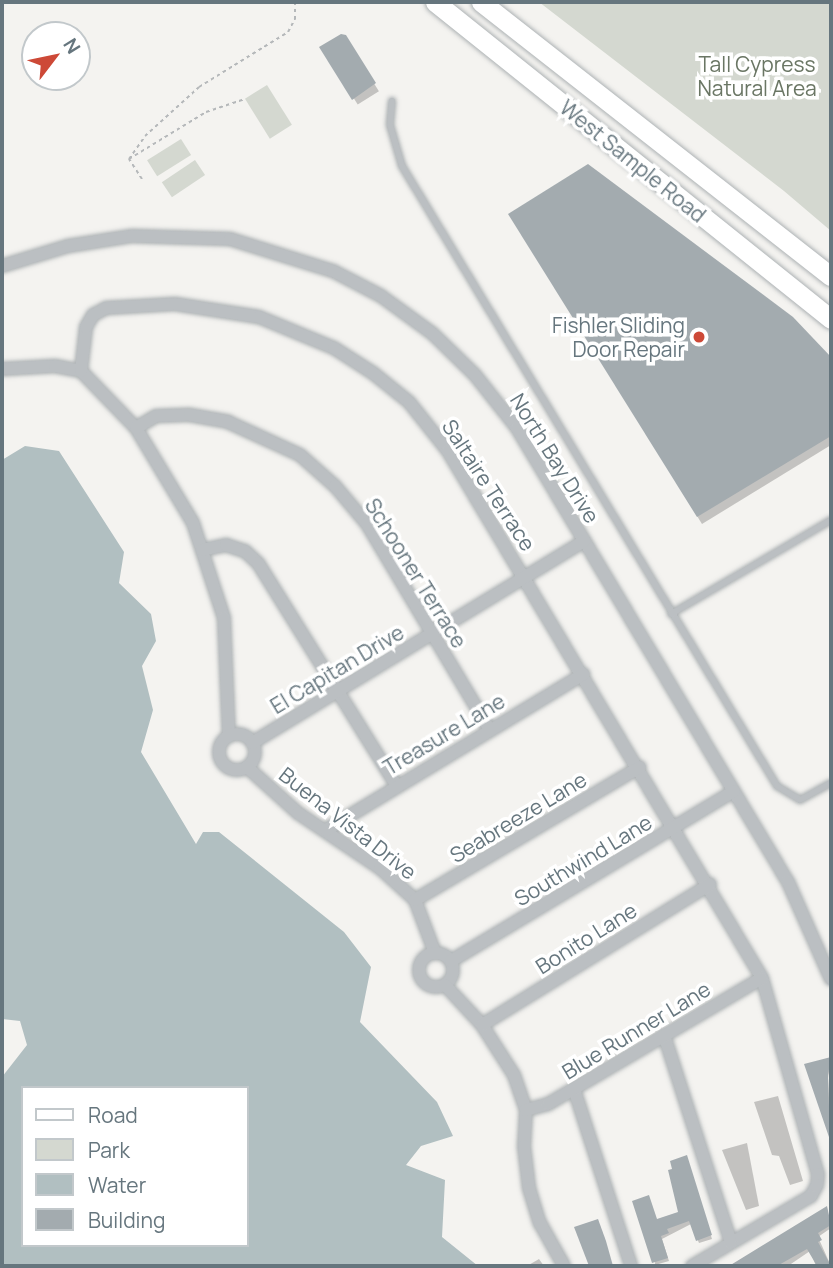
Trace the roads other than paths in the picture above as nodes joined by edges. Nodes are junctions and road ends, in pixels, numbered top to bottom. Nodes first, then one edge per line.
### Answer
1 (435, 2) edge
2 (481, 2) edge
3 (392, 102) dead end
4 (2, 266) edge
5 (831, 276) edge
6 (831, 319) edge
7 (2, 369) edge
8 (81, 371) junction
9 (136, 428) junction
10 (831, 520) edge
11 (584, 541) junction
12 (202, 550) junction
13 (525, 577) junction
14 (671, 614) junction
15 (432, 635) junction
16 (584, 674) junction
17 (338, 690) junction
18 (489, 729) junction
19 (229, 737) junction
20 (252, 743) junction
21 (247, 767) junction
22 (640, 767) junction
23 (831, 783) edge
24 (396, 785) junction
25 (734, 790) junction
26 (676, 827) junction
27 (326, 830) junction
28 (710, 884) junction
29 (415, 900) junction
30 (435, 953) junction
31 (451, 961) junction
32 (762, 978) junction
33 (831, 979) edge
34 (445, 985) junction
35 (482, 1025) junction
36 (664, 1035) junction
37 (574, 1089) junction
38 (527, 1110) junction
39 (732, 1242) junction
40 (564, 1266) edge
41 (631, 1266) edge
42 (692, 1266) edge

1 - 6 main road, West Sample Road
2 - 5 main road, West Sample Road
3 - 14 lane
4 - 11 street, North Bay Drive
7 - 8 street
8 - 9 street
8 - 13 street, Saltaire Terrace
9 - 12 street
9 - 15 street, Schooner Terrace
10 - 14 lane
11 - 13 street, El Capitan Drive
11 - 25 street, North Bay Drive
12 - 17 street
12 - 19 street
13 - 15 street, El Capitan Drive
13 - 16 street, Saltaire Terrace
14 - 23 lane
15 - 17 street, El Capitan Drive
15 - 18 street, Schooner Terrace
16 - 18 street, Treasure Lane
16 - 22 street, Saltaire Terrace
17 - 20 street, El Capitan Drive
17 - 24 street
18 - 24 street, Treasure Lane
19 - 20 street
19 - 21 street
20 - 21 street
21 - 27 street, Buena Vista Drive
22 - 26 street, Saltaire Terrace
22 - 29 street, Seabreeze Lane
24 - 27 street, Treasure Lane
25 - 26 street, Southwind Lane
25 - 33 street, North Bay Drive
26 - 28 street, Saltaire Terrace
26 - 31 street, Southwind Lane
27 - 29 street, Buena Vista Drive
28 - 32 street, Saltaire Terrace
28 - 35 street, Bonito Lane
29 - 30 street, Buena Vista Drive
30 - 31 street
30 - 34 street
31 - 34 street
32 - 36 street, Blue Runner Lane
32 - 39 street, Saltaire Terrace
34 - 35 street
35 - 38 street
36 - 37 street, Blue Runner Lane
36 - 39 street
37 - 38 street, Blue Runner Lane
37 - 41 street
38 - 40 street
39 - 42 street

